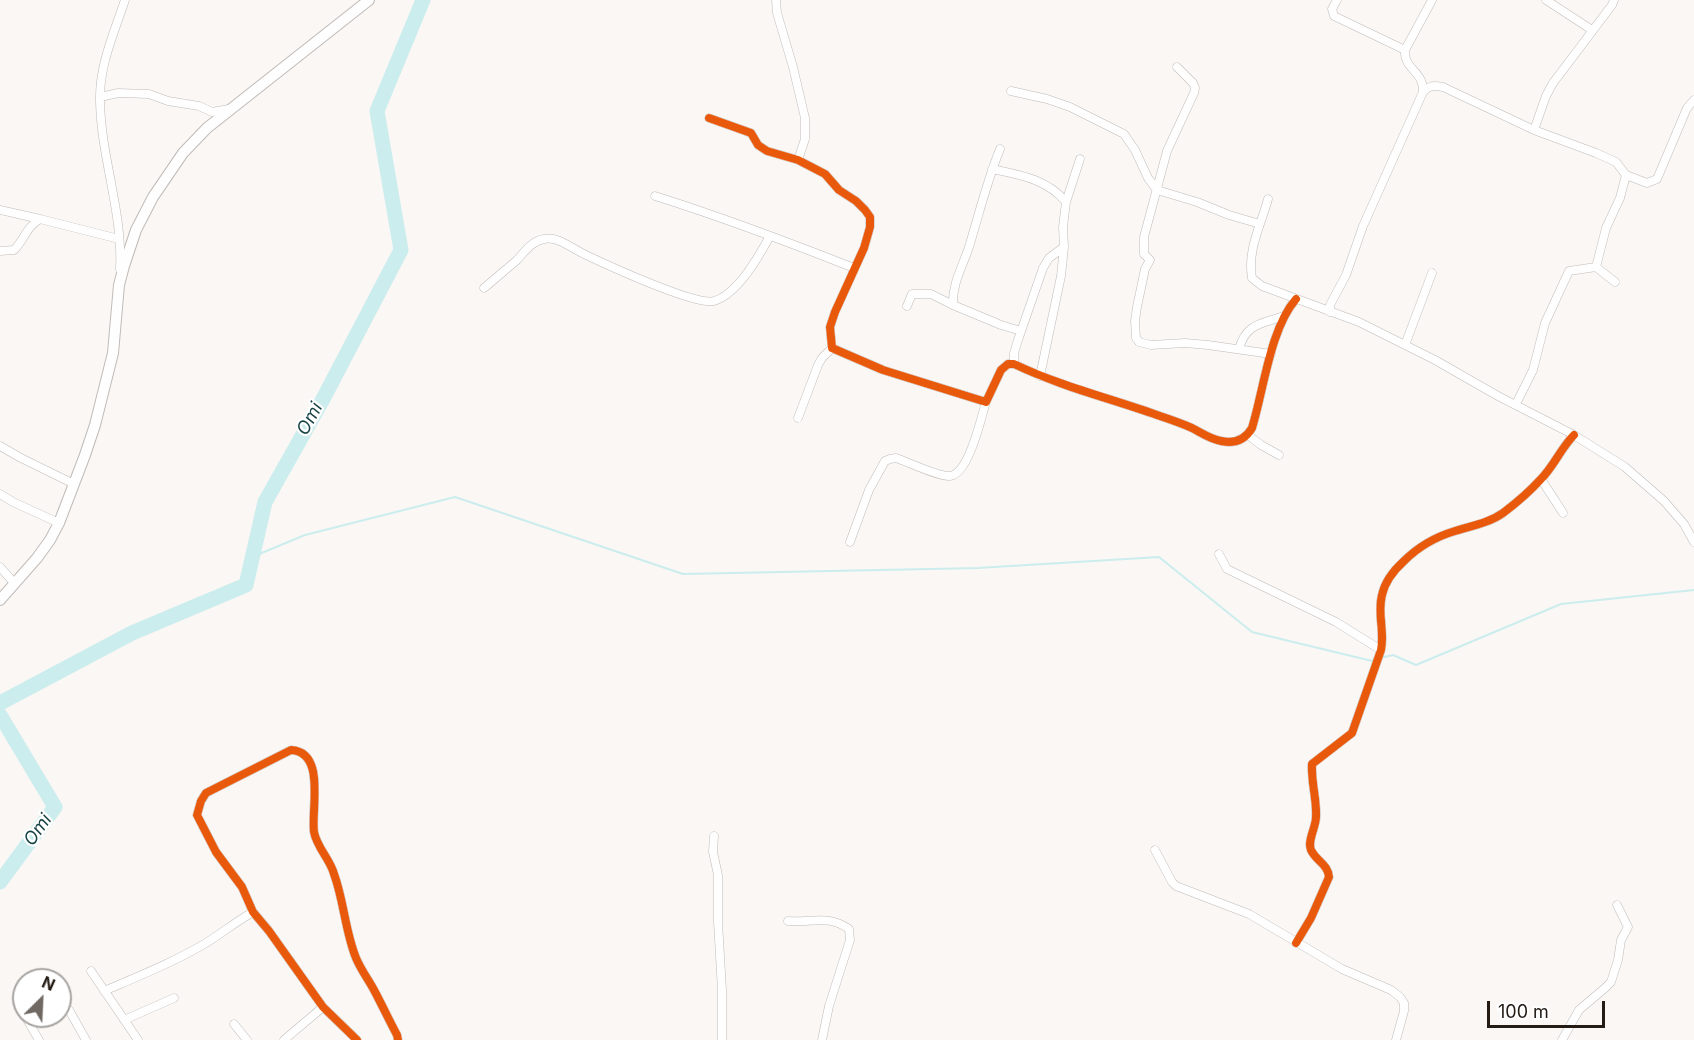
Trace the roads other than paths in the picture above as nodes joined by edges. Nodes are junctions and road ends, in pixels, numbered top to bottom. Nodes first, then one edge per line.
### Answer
1 (125, 0) edge
2 (369, 0) edge
3 (776, 0) edge
4 (1337, 0) edge
5 (1432, 0) edge
6 (1546, 0) edge
7 (1614, 0) edge
8 (1592, 30) junction
9 (1405, 50) junction
10 (1177, 67) dead end
11 (1011, 91) dead end
12 (1423, 92) junction
13 (100, 97) junction
14 (1694, 100) edge
15 (229, 109) junction
16 (709, 118) dead end
17 (1534, 130) junction
18 (1000, 149) dead end
19 (1080, 159) dead end
20 (798, 160) junction
21 (992, 169) junction
22 (1626, 176) junction
23 (1157, 190) junction
24 (655, 196) dead end
25 (1268, 199) dead end
26 (1066, 202) junction
27 (0, 210) edge
28 (40, 219) junction
29 (1260, 225) junction
30 (771, 236) junction
31 (119, 239) junction
32 (1064, 247) junction
33 (0, 251) edge
34 (1596, 267) junction
35 (854, 268) junction
36 (1432, 273) dead end
37 (1615, 282) dead end
38 (119, 285) junction
39 (484, 288) dead end
40 (1296, 299) junction
41 (953, 305) junction
42 (907, 306) dead end
43 (1330, 312) junction
44 (1284, 316) junction
45 (1021, 331) junction
46 (1405, 345) junction
47 (832, 348) junction
48 (1239, 349) junction
49 (1271, 354) junction
50 (1014, 364) junction
51 (1040, 376) junction
52 (986, 402) junction
53 (1516, 405) junction
54 (798, 418) dead end
55 (1248, 435) junction
56 (1574, 435) junction
57 (0, 446) edge
58 (1279, 455) dead end
59 (1542, 479) junction
60 (74, 484) junction
61 (0, 494) edge
62 (1563, 513) dead end
63 (59, 523) junction
64 (850, 542) dead end
65 (1694, 542) edge
66 (1219, 554) dead end
67 (0, 567) edge
68 (15, 584) junction
69 (0, 600) edge
70 (1381, 650) junction
71 (714, 836) dead end
72 (1155, 850) dead end
73 (1617, 905) dead end
74 (253, 912) junction
75 (788, 921) dead end
76 (1296, 943) junction
77 (91, 971) dead end
78 (104, 991) junction
79 (174, 998) dead end
80 (323, 1007) junction
81 (72, 1015) edge
82 (124, 1020) junction
83 (234, 1024) dead end
84 (86, 1040) edge
85 (138, 1040) edge
86 (247, 1040) edge
87 (284, 1040) edge
88 (357, 1040) edge
89 (398, 1040) edge
90 (722, 1040) edge
91 (822, 1040) edge
92 (1396, 1040) edge
93 (1562, 1040) edge

1 - 13 street
2 - 15 main road
3 - 20 street
4 - 9 street
5 - 9 street
6 - 8 street
7 - 8 street
8 - 17 street
9 - 12 street
10 - 23 street
11 - 23 street
12 - 17 street
12 - 43 street
13 - 15 street
13 - 31 street
14 - 22 street
15 - 38 main road
16 - 20 street
17 - 22 street
18 - 21 street
19 - 26 street
20 - 35 street
21 - 26 street
21 - 41 street
22 - 34 street
23 - 29 street
23 - 48 street
24 - 30 street
25 - 29 street
26 - 32 street
27 - 28 street
28 - 31 street
28 - 33 street
29 - 40 street
30 - 35 street
30 - 39 street
31 - 38 street
32 - 45 street
32 - 51 street
34 - 37 street
34 - 53 street
35 - 47 street
36 - 46 street
38 - 60 main road
40 - 43 street
40 - 44 street
41 - 42 street
41 - 45 street
43 - 46 street
44 - 48 street
44 - 49 street
45 - 50 street
46 - 53 street
47 - 52 street
47 - 54 street
48 - 49 street
49 - 55 street
50 - 51 street
50 - 52 street
51 - 55 street
52 - 64 street
53 - 56 street
55 - 58 street
56 - 59 street
56 - 65 street
57 - 60 street
59 - 62 street
59 - 70 street
60 - 63 main road
61 - 63 street
63 - 68 main road
66 - 70 street
67 - 68 street
68 - 69 main road
70 - 76 street
71 - 90 street
72 - 76 street
73 - 93 street
74 - 78 street
74 - 80 street
74 - 89 street
75 - 91 street
76 - 92 street
77 - 78 street
78 - 82 street
79 - 82 street
80 - 87 street
80 - 88 street
81 - 84 street
82 - 85 street
83 - 86 street

